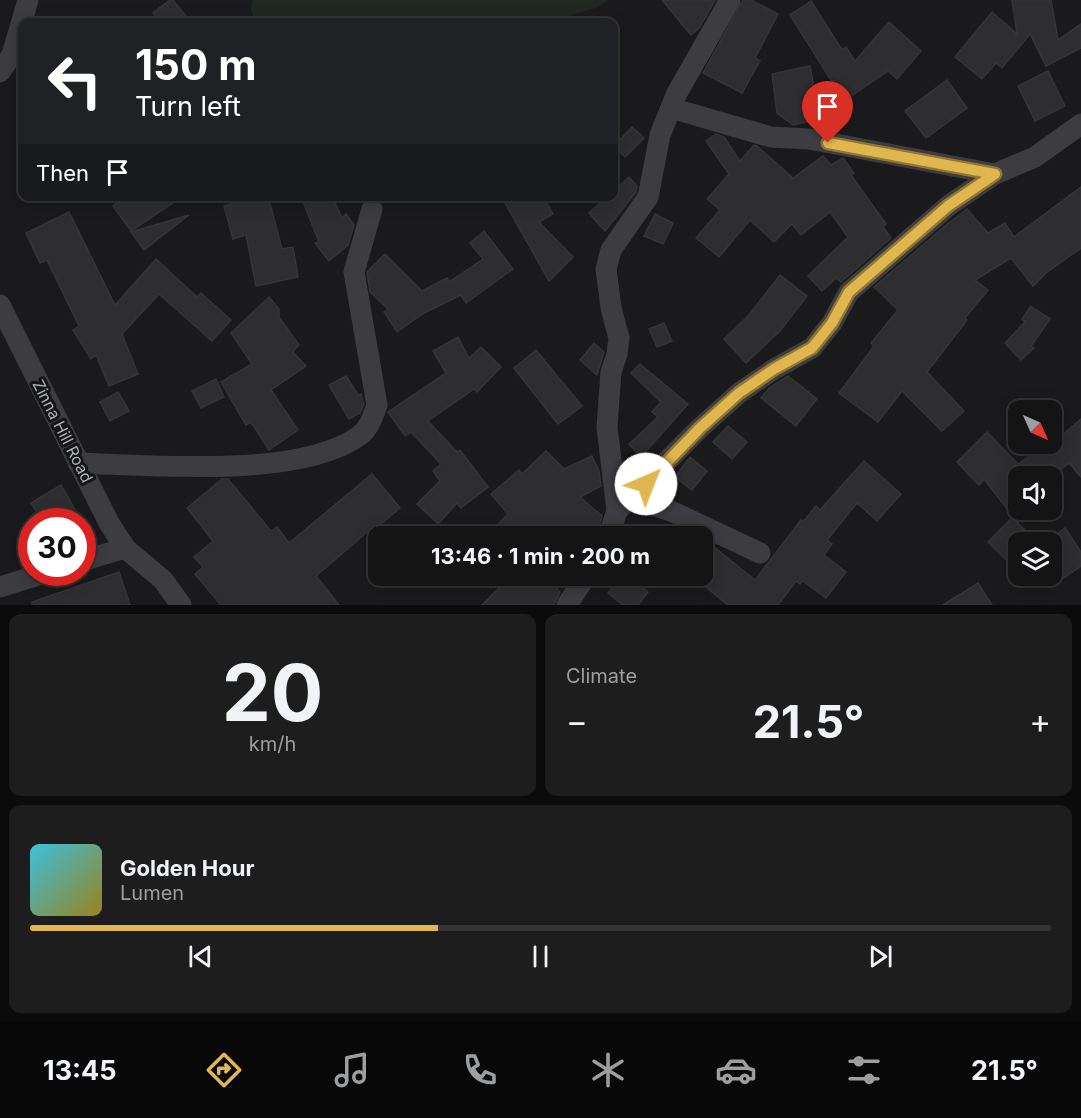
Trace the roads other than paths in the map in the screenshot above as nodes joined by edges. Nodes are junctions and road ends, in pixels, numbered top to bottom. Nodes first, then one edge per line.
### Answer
1 (28, 0) edge
2 (730, 0) edge
3 (23, 18) edge
4 (18, 34) edge
5 (0, 72) edge
6 (671, 108) junction
7 (1081, 124) edge
8 (995, 174) junction
9 (372, 209) dead end
10 (0, 305) edge
11 (78, 463) junction
12 (624, 505) junction
13 (614, 526) edge
14 (125, 548) junction
15 (760, 553) dead end
16 (96, 557) edge
17 (18, 581) edge
18 (579, 586) edge
19 (0, 587) edge
20 (181, 605) edge
21 (567, 605) edge

1 - 3 street
2 - 6 street
4 - 5 street
6 - 8 street
6 - 12 street
7 - 8 street
8 - 12 street
9 - 11 street
10 - 11 street, Zinna Hill Road
11 - 14 street, Zinna Hill Road
12 - 13 street
12 - 15 street
14 - 16 street
14 - 20 street, Zinna Hill Road
17 - 19 street
18 - 21 street

